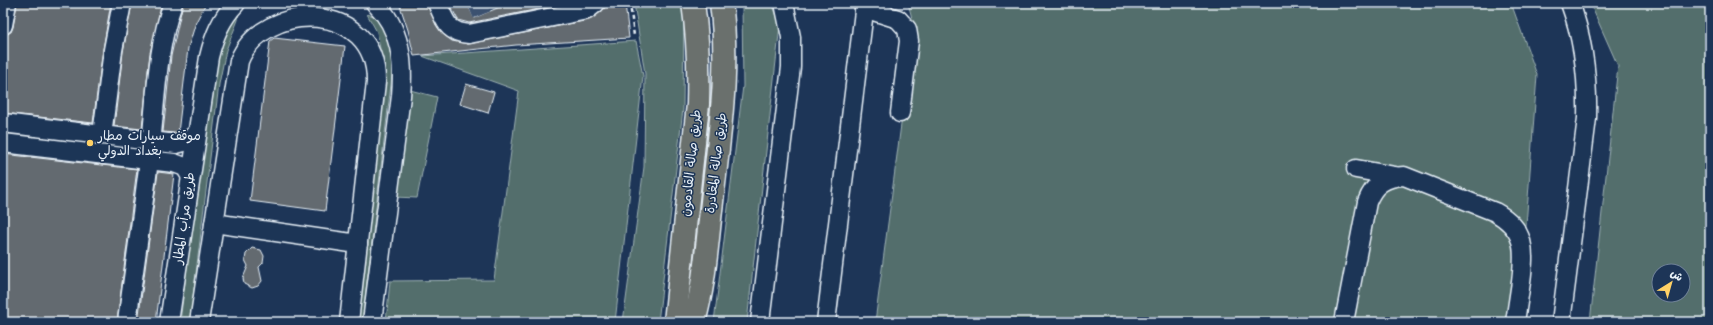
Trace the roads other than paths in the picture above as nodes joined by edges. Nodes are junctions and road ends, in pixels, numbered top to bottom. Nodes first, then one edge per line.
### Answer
1 (7, 3) edge
2 (122, 3) edge
3 (173, 3) edge
4 (236, 3) edge
5 (375, 3) edge
6 (596, 3) edge
7 (693, 3) edge
8 (721, 3) edge
9 (784, 3) edge
10 (1570, 3) edge
11 (440, 4) edge
12 (864, 6) edge
13 (3, 25) edge
14 (900, 113) dead end
15 (3, 123) edge
16 (196, 134) junction
17 (102, 135) junction
18 (151, 141) junction
19 (3, 143) edge
20 (149, 160) junction
21 (1356, 169) dead end
22 (190, 175) junction
23 (1395, 176) junction
24 (214, 223) junction
25 (358, 244) junction
26 (127, 322) edge
27 (169, 322) edge
28 (199, 322) edge
29 (349, 322) edge
30 (372, 322) edge
31 (675, 322) edge
32 (694, 322) edge
33 (760, 322) edge
34 (826, 322) edge
35 (1344, 322) edge
36 (1515, 322) edge
37 (1561, 322) edge

1 - 13 lane
2 - 17 lane
3 - 18 lane
4 - 16 lane, طريق مرأب المطار
5 - 30 lane
6 - 11 lane
7 - 31 main road, طريق صالة القادمون
8 - 32 main road, طريق صالة المغادرة
9 - 33 lane
10 - 37 lane
12 - 14 lane
12 - 34 lane
15 - 17 lane
16 - 18 lane
16 - 22 lane, طريق مرأب المطار
17 - 18 lane
18 - 20 lane
19 - 20 lane
20 - 22 lane
20 - 26 lane
21 - 23 lane
22 - 27 lane, طريق مرأب المطار
23 - 35 lane
23 - 36 lane
24 - 25 lane
24 - 25 lane
24 - 28 lane
25 - 29 lane

